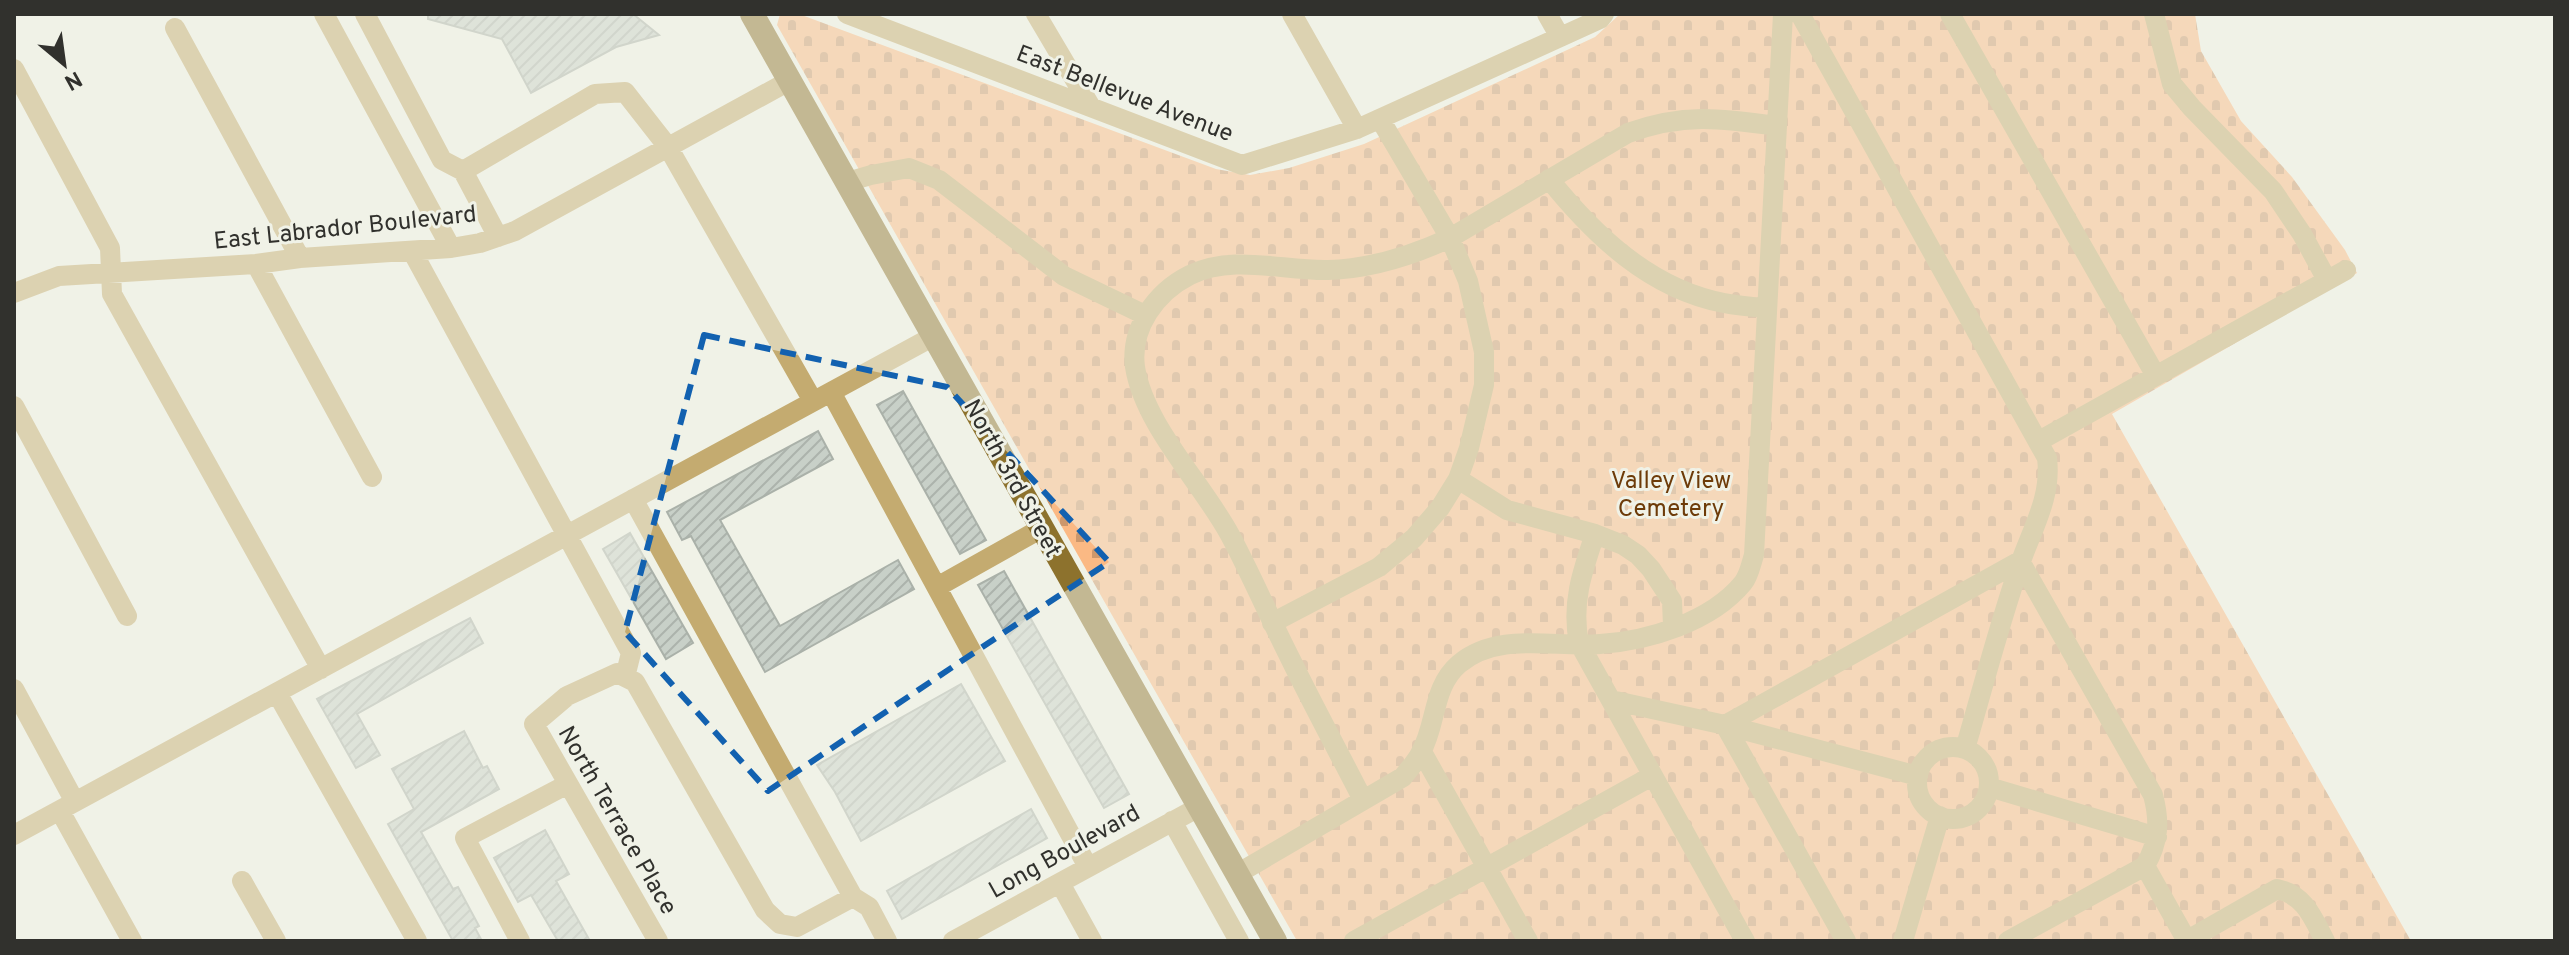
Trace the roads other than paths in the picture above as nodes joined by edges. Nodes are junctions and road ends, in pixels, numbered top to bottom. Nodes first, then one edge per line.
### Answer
1 (324, 14) edge
2 (365, 14) edge
3 (752, 14) edge
4 (847, 14) edge
5 (1036, 14) edge
6 (1292, 14) edge
7 (1547, 14) edge
8 (1604, 14) edge
9 (1783, 14) edge
10 (1800, 14) edge
11 (1950, 14) edge
12 (2154, 14) edge
13 (175, 28) dead end
14 (1560, 37) junction
15 (14, 69) edge
16 (789, 81) junction
17 (1091, 107) junction
18 (1380, 119) junction
19 (1777, 126) junction
20 (1357, 129) junction
21 (668, 147) junction
22 (463, 171) junction
23 (1549, 179) junction
24 (847, 182) junction
25 (498, 237) junction
26 (1450, 238) junction
27 (451, 248) junction
28 (412, 251) junction
29 (300, 258) junction
30 (256, 264) junction
31 (2346, 270) dead end
32 (112, 273) junction
33 (2327, 280) junction
34 (14, 293) edge
35 (1767, 308) junction
36 (1145, 315) junction
37 (934, 336) junction
38 (2156, 376) junction
39 (822, 397) junction
40 (14, 406) edge
41 (2039, 441) junction
42 (372, 477) dead end
43 (1458, 479) junction
44 (633, 499) junction
45 (1042, 528) junction
46 (1595, 534) junction
47 (566, 536) junction
48 (2020, 561) junction
49 (937, 587) junction
50 (127, 616) dead end
51 (1272, 623) junction
52 (1673, 627) junction
53 (1579, 643) junction
54 (321, 669) junction
55 (625, 677) junction
56 (14, 689) edge
57 (277, 693) junction
58 (1611, 700) junction
59 (1725, 725) junction
60 (1965, 749) junction
61 (1422, 752) junction
62 (1652, 776) junction
63 (1918, 776) junction
64 (568, 784) junction
65 (1989, 787) junction
66 (1363, 800) junction
67 (67, 806) junction
68 (1199, 807) junction
69 (1940, 816) junction
70 (1172, 821) junction
71 (14, 835) edge
72 (2157, 837) junction
73 (1486, 866) junction
74 (2145, 866) junction
75 (1088, 867) junction
76 (1237, 874) junction
77 (242, 881) dead end
78 (1060, 883) junction
79 (853, 897) junction
80 (132, 941) edge
81 (276, 941) edge
82 (417, 941) edge
83 (520, 941) edge
84 (658, 941) edge
85 (887, 941) edge
86 (955, 941) edge
87 (1092, 941) edge
88 (1239, 941) edge
89 (1275, 941) edge
90 (1354, 941) edge
91 (1528, 941) edge
92 (1745, 941) edge
93 (1846, 941) edge
94 (1903, 941) edge
95 (2008, 941) edge
96 (2186, 941) edge
97 (2325, 941) edge

1 - 27 street
2 - 22 street
3 - 16 main road, North 3rd Street
4 - 17 street, East Bellevue Avenue
5 - 17 street
6 - 20 street
7 - 14 street
8 - 14 street, East Bellevue Avenue
9 - 19 street
10 - 41 street
11 - 38 street
12 - 33 street
13 - 29 street
14 - 18 street, East Bellevue Avenue
15 - 32 street
16 - 21 street, East Labrador Boulevard
16 - 24 main road, North 3rd Street
17 - 20 street, East Bellevue Avenue
18 - 20 street, East Bellevue Avenue
18 - 26 street
19 - 23 street
19 - 35 street
21 - 22 street
21 - 25 street, East Labrador Boulevard
21 - 39 street
22 - 25 street
23 - 26 street
23 - 35 street
24 - 36 street
24 - 37 main road, North 3rd Street
25 - 27 street, East Labrador Boulevard
26 - 36 street
26 - 43 street
27 - 28 street, East Labrador Boulevard
28 - 29 street, East Labrador Boulevard
28 - 47 street
29 - 30 street, East Labrador Boulevard
30 - 32 street, East Labrador Boulevard
30 - 42 street
31 - 33 street
32 - 34 street, East Labrador Boulevard
32 - 54 street
33 - 38 street
35 - 52 street
36 - 51 street
37 - 39 street
37 - 45 main road, North 3rd Street
38 - 41 street
39 - 44 street
39 - 49 street
40 - 50 street
41 - 48 street
43 - 46 street
43 - 51 street
44 - 47 street
44 - 79 street
45 - 49 street
45 - 68 main road, North 3rd Street
46 - 52 street
46 - 53 street
47 - 54 street
47 - 55 street
48 - 59 street
48 - 60 street
48 - 72 street
49 - 75 street
51 - 66 street
52 - 53 street
53 - 58 street
53 - 61 street
54 - 57 street
55 - 64 street, North Terrace Place
55 - 79 street
56 - 67 street
57 - 67 street
57 - 82 street
58 - 59 street
58 - 62 street
59 - 63 street
59 - 93 street
60 - 63 street
60 - 65 street
61 - 66 street
61 - 73 street
62 - 73 street
62 - 92 street
63 - 69 street
64 - 83 street
64 - 84 street, North Terrace Place
65 - 69 street
65 - 72 street
66 - 76 street
67 - 71 street
67 - 80 street
68 - 70 street, Long Boulevard
68 - 76 main road, North 3rd Street
69 - 94 street
70 - 75 street, Long Boulevard
70 - 88 street
72 - 74 street
73 - 90 street
73 - 91 street
74 - 95 street
74 - 96 street
75 - 78 street, Long Boulevard
76 - 89 main road, North 3rd Street
77 - 81 street
78 - 86 street, Long Boulevard
78 - 87 street
79 - 85 street
96 - 97 street

